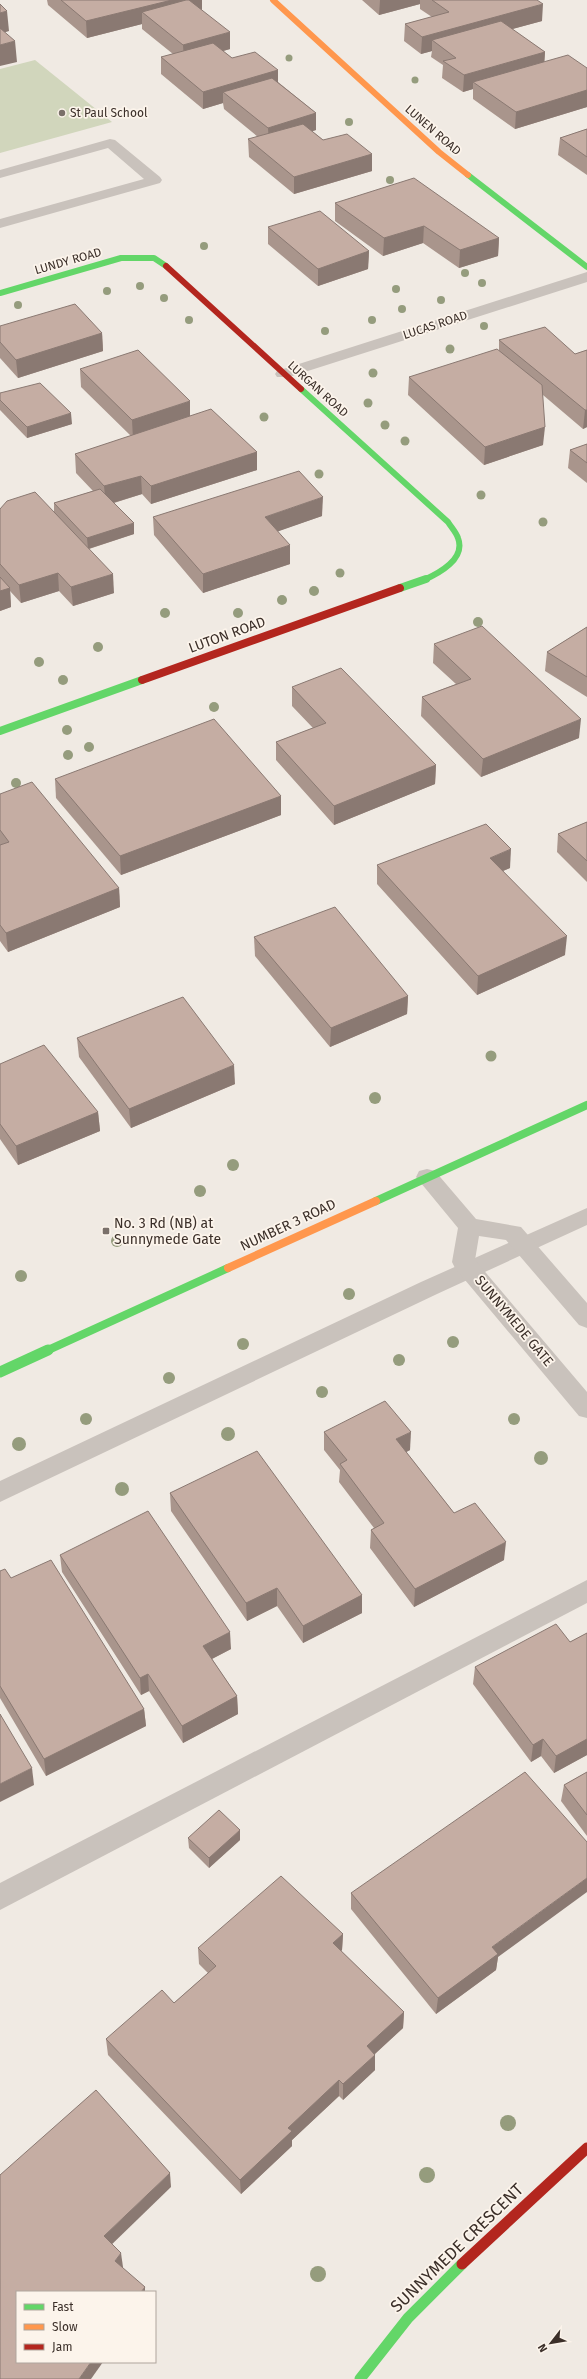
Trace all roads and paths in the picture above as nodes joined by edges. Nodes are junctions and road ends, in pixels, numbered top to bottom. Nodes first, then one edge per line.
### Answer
1 (273, 0) edge
2 (0, 174) edge
3 (0, 224) edge
4 (143, 257) joint
5 (587, 267) edge
6 (587, 277) edge
7 (0, 293) edge
8 (283, 374) junction
9 (457, 556) joint
10 (0, 731) edge
11 (587, 1105) edge
12 (427, 1177) junction
13 (587, 1216) edge
14 (469, 1226) junction
15 (524, 1245) junction
16 (471, 1271) junction
17 (587, 1319) edge
18 (0, 1372) edge
19 (587, 1409) edge
20 (0, 1492) edge
21 (587, 1591) edge
22 (0, 1897) edge
23 (587, 2148) edge
24 (360, 2379) edge

1 - 5 street, LUNEN ROAD
2 - 3 street
4 - 7 street, LUNDY ROAD
4 - 8 street, LURGAN ROAD
6 - 8 street, LUCAS ROAD
8 - 9 street, LURGAN ROAD
9 - 10 street, LUTON ROAD
11 - 12 street, NUMBER 3 ROAD
12 - 14 street
12 - 18 street, NUMBER 3 ROAD
13 - 15 street
14 - 15 street
14 - 16 street, SUNNYMEDE GATE
15 - 16 street
15 - 17 street
16 - 19 street, SUNNYMEDE GATE
16 - 20 street
21 - 22 street
23 - 24 street, SUNNYMEDE CRESCENT

